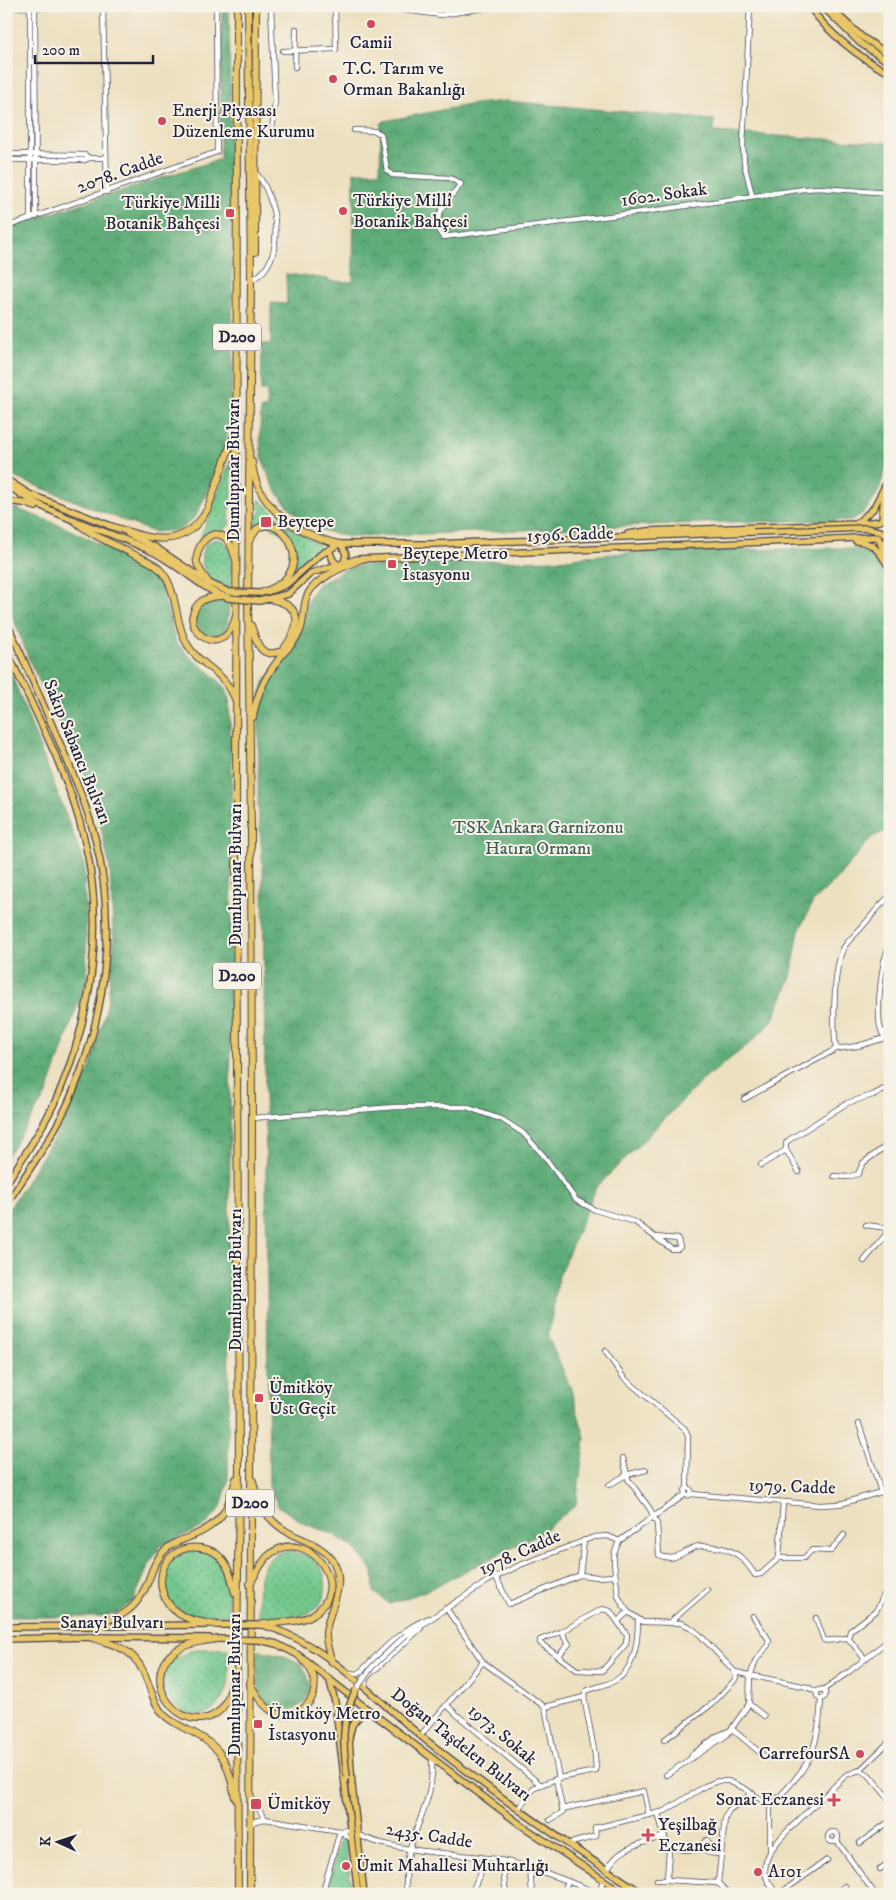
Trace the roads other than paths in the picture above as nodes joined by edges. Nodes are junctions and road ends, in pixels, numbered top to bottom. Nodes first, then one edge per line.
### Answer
1 (152, 6) edge
2 (216, 6) edge
3 (237, 6) edge
4 (248, 6) edge
5 (256, 6) edge
6 (271, 6) edge
7 (335, 6) edge
8 (374, 6) edge
9 (496, 6) edge
10 (750, 6) edge
11 (808, 6) edge
12 (822, 6) edge
13 (828, 6) edge
14 (6, 7) edge
15 (33, 7) edge
16 (103, 7) edge
17 (399, 8) edge
18 (296, 29) dead end
19 (296, 50) junction
20 (283, 51) dead end
21 (890, 55) edge
22 (890, 63) edge
23 (296, 67) dead end
24 (890, 73) edge
25 (272, 130) dead end
26 (354, 130) dead end
27 (6, 154) edge
28 (33, 157) junction
29 (106, 158) junction
30 (6, 160) edge
31 (255, 172) junction
32 (107, 192) junction
33 (890, 192) edge
34 (752, 196) junction
35 (36, 217) junction
36 (30, 219) junction
37 (6, 227) edge
38 (251, 280) junction
39 (238, 424) junction
40 (248, 445) junction
41 (890, 468) edge
42 (6, 479) edge
43 (6, 484) edge
44 (886, 484) junction
45 (890, 500) edge
46 (6, 501) edge
47 (53, 511) junction
48 (889, 513) edge
49 (74, 520) junction
50 (881, 520) junction
51 (855, 524) junction
52 (108, 525) junction
53 (822, 525) junction
54 (621, 536) junction
55 (879, 536) junction
56 (890, 538) edge
57 (836, 539) junction
58 (822, 540) junction
59 (249, 542) junction
60 (340, 544) junction
61 (890, 545) edge
62 (328, 550) junction
63 (890, 551) edge
64 (361, 559) junction
65 (344, 562) junction
66 (337, 564) junction
67 (887, 565) edge
68 (238, 568) junction
69 (209, 583) junction
70 (229, 595) junction
71 (221, 596) junction
72 (260, 597) junction
73 (270, 599) junction
74 (238, 607) junction
75 (248, 620) junction
76 (6, 621) edge
77 (6, 649) edge
78 (237, 705) junction
79 (250, 735) junction
80 (890, 896) edge
81 (890, 946) edge
82 (884, 958) junction
83 (890, 959) edge
84 (890, 1028) edge
85 (881, 1031) junction
86 (885, 1038) junction
87 (874, 1041) junction
88 (890, 1043) edge
89 (836, 1050) junction
90 (890, 1086) edge
91 (744, 1099) dead end
92 (252, 1118) junction
93 (890, 1143) edge
94 (786, 1150) junction
95 (761, 1165) dead end
96 (799, 1172) dead end
97 (834, 1176) dead end
98 (6, 1184) edge
99 (6, 1205) edge
100 (866, 1225) dead end
101 (889, 1230) edge
102 (655, 1237) junction
103 (864, 1261) dead end
104 (606, 1351) dead end
105 (859, 1424) dead end
106 (623, 1458) dead end
107 (250, 1466) junction
108 (239, 1468) junction
109 (646, 1470) dead end
110 (626, 1475) junction
111 (609, 1485) dead end
112 (881, 1492) junction
113 (890, 1493) edge
114 (688, 1494) junction
115 (782, 1502) junction
116 (653, 1518) junction
117 (844, 1536) dead end
118 (584, 1540) junction
119 (619, 1541) junction
120 (779, 1558) junction
121 (580, 1575) junction
122 (615, 1576) junction
123 (496, 1577) junction
124 (250, 1585) junction
125 (890, 1589) edge
126 (707, 1590) dead end
127 (238, 1602) junction
128 (446, 1608) junction
129 (628, 1612) junction
130 (437, 1614) junction
131 (753, 1616) dead end
132 (816, 1618) dead end
133 (638, 1620) junction
134 (618, 1621) junction
135 (669, 1622) junction
136 (217, 1624) junction
137 (89, 1625) junction
138 (260, 1625) junction
139 (8, 1627) edge
140 (563, 1631) junction
141 (89, 1637) junction
142 (848, 1638) junction
143 (6, 1639) edge
144 (218, 1639) junction
145 (890, 1639) edge
146 (259, 1640) joint
147 (298, 1654) junction
148 (558, 1656) junction
149 (865, 1659) junction
150 (332, 1662) junction
151 (483, 1662) junction
152 (237, 1667) junction
153 (344, 1671) junction
154 (735, 1672) junction
155 (324, 1674) junction
156 (750, 1676) junction
157 (250, 1684) junction
158 (356, 1690) joint
159 (823, 1690) junction
160 (366, 1691) junction
161 (817, 1692) junction
162 (584, 1697) junction
163 (820, 1698) junction
164 (447, 1704) junction
165 (749, 1704) junction
166 (545, 1707) junction
167 (371, 1712) junction
168 (764, 1716) dead end
169 (732, 1729) junction
170 (420, 1736) junction
171 (664, 1740) dead end
172 (890, 1741) edge
173 (764, 1756) dead end
174 (432, 1759) junction
175 (860, 1770) junction
176 (666, 1775) dead end
177 (347, 1777) junction
178 (558, 1779) junction
179 (344, 1785) junction
180 (352, 1785) junction
181 (541, 1785) junction
182 (753, 1793) junction
183 (250, 1794) junction
184 (890, 1800) edge
185 (770, 1806) junction
186 (518, 1809) junction
187 (562, 1809) junction
188 (658, 1813) junction
189 (649, 1815) junction
190 (239, 1816) junction
191 (348, 1817) junction
192 (265, 1818) junction
193 (550, 1820) dead end
194 (890, 1821) edge
195 (250, 1825) junction
196 (350, 1830) junction
197 (340, 1831) junction
198 (357, 1834) junction
199 (665, 1836) junction
200 (351, 1839) junction
201 (368, 1840) junction
202 (837, 1841) dead end
203 (358, 1842) junction
204 (860, 1842) dead end
205 (568, 1844) junction
206 (410, 1848) junction
207 (668, 1848) junction
208 (705, 1849) junction
209 (770, 1851) junction
210 (718, 1854) junction
211 (487, 1858) junction
212 (827, 1860) dead end
213 (502, 1861) junction
214 (890, 1862) edge
215 (880, 1869) dead end
216 (530, 1870) junction
217 (607, 1870) junction
218 (602, 1880) junction
219 (657, 1880) dead end
220 (667, 1880) junction
221 (568, 1881) junction
222 (718, 1883) junction
223 (609, 1884) junction
224 (845, 1886) dead end
225 (238, 1894) edge
226 (250, 1894) edge
227 (322, 1894) edge
228 (358, 1894) edge
229 (364, 1894) edge
230 (406, 1894) edge
231 (471, 1894) edge
232 (506, 1894) edge
233 (532, 1894) edge
234 (563, 1894) edge
235 (599, 1894) edge
236 (625, 1894) edge
237 (644, 1894) edge
238 (728, 1894) edge
239 (778, 1894) edge
240 (835, 1894) edge
241 (875, 1894) edge

1 - 16 street
2 - 32 street, 2078. Cadde
3 - 39 highway, Dumlupınar Bulvarı / D200
4 - 38 highway, Dumlupınar Bulvarı / D200
5 - 31 highway
6 - 25 street
7 - 19 street
8 - 17 street
9 - 17 street
10 - 34 street
11 - 24 main road
12 - 22 main road
13 - 21 main road
14 - 15 street
15 - 16 street
15 - 28 street
16 - 29 street
18 - 19 street
19 - 20 street
19 - 23 street
26 - 34 street, 1602. Sokak
27 - 28 street
28 - 29 street
28 - 30 street
28 - 35 street
28 - 36 street
29 - 32 street
31 - 38 highway
31 - 38 street
32 - 35 street, 2078. Cadde
33 - 34 street, 1602. Sokak
35 - 36 street, 2078. Cadde
36 - 37 street, 2078. Cadde
38 - 40 highway, Dumlupınar Bulvarı / D200
39 - 52 highway
39 - 68 highway, Dumlupınar Bulvarı / D200
40 - 59 highway, Dumlupınar Bulvarı / D200
40 - 60 highway
41 - 44 main road
42 - 52 main road
43 - 47 main road
44 - 50 main road
44 - 51 main road
45 - 48 main road
46 - 47 main road
47 - 49 main road
48 - 50 main road, 1596. Cadde
48 - 56 main road, bridge
49 - 71 main road
49 - 78 highway
50 - 51 main road, 1596. Cadde
50 - 55 main road
51 - 53 main road, 1596. Cadde
52 - 69 main road
53 - 54 main road, 1596. Cadde
53 - 58 main road
54 - 55 main road, 1596. Cadde, bridge
54 - 60 main road, 1596. Cadde
55 - 56 main road, bridge
55 - 57 main road, 1596. Cadde
55 - 61 main road, 1596. Cadde
55 - 67 main road
57 - 58 main road, 1596. Cadde
57 - 67 main road
58 - 64 main road, 1596. Cadde
59 - 72 highway
59 - 75 highway, Dumlupınar Bulvarı / D200
60 - 62 main road, 1596. Cadde
60 - 65 main road
62 - 66 main road
62 - 72 main road, 1596. Cadde
63 - 67 main road
64 - 65 main road, 1596. Cadde
64 - 79 highway
65 - 66 main road, 1596. Cadde
66 - 73 main road, 1596. Cadde
68 - 69 highway
68 - 74 highway, Dumlupınar Bulvarı / D200
69 - 70 main road
70 - 71 main road
70 - 72 main road, bridge
71 - 74 highway
72 - 73 main road, 1596. Cadde
73 - 75 highway
74 - 78 highway, Dumlupınar Bulvarı / D200
75 - 79 highway, Dumlupınar Bulvarı / D200
76 - 99 main road, Sakıp Sabancı Bulvarı
77 - 98 main road, Sakıp Sabancı Bulvarı
78 - 108 highway, Dumlupınar Bulvarı / D200
79 - 92 highway, Dumlupınar Bulvarı / D200
80 - 89 street
81 - 82 street
82 - 83 street
82 - 85 street
84 - 85 street
85 - 86 street
85 - 87 street
86 - 87 street
86 - 88 street
87 - 89 street
89 - 91 street
90 - 94 street
92 - 102 street
92 - 107 highway, Dumlupınar Bulvarı / D200
93 - 97 street
94 - 95 street
94 - 96 street
100 - 101 street
101 - 103 street
102 - 102 street
104 - 114 street
105 - 112 street
106 - 110 street
107 - 124 highway, Dumlupınar Bulvarı / D200
107 - 150 highway
108 - 127 highway, Dumlupınar Bulvarı / D200
108 - 137 highway
109 - 110 street
110 - 111 street
110 - 116 street
112 - 113 street, 1979. Cadde
112 - 115 street, 1979. Cadde
114 - 115 street, 1979. Cadde
114 - 116 street
115 - 120 street
116 - 119 street
116 - 120 street
117 - 120 street
118 - 119 street, 1978. Cadde
118 - 121 street
118 - 123 street, 1978. Cadde
119 - 122 street
121 - 122 street
121 - 123 street
122 - 129 street
123 - 128 street, 1978. Cadde
124 - 138 highway
124 - 157 highway, Dumlupınar Bulvarı / D200
125 - 142 street
126 - 135 street
127 - 136 highway
127 - 152 highway, Dumlupınar Bulvarı / D200
128 - 130 street, 1978. Cadde
128 - 151 street
129 - 133 street
129 - 134 street
130 - 153 street, 1978. Cadde
130 - 158 street, 1978. Cadde, bridge
130 - 160 street, 1978. Cadde
131 - 156 street
132 - 142 street
133 - 135 street
133 - 162 street
134 - 140 street
134 - 148 street
135 - 154 street
136 - 137 main road, Sanayi Bulvarı
136 - 138 main road, Sanayi Bulvarı, bridge
137 - 139 main road, Sanayi Bulvarı
138 - 150 main road, Doğan Taşdelen Bulvarı
140 - 148 street
140 - 148 street
141 - 143 main road, Sanayi Bulvarı
141 - 144 main road, Sanayi Bulvarı
141 - 190 highway
142 - 149 street
144 - 146 main road, Sanayi Bulvarı, bridge
144 - 152 highway
145 - 149 street
146 - 147 main road, Doğan Taşdelen Bulvarı
147 - 155 main road, Doğan Taşdelen Bulvarı
147 - 157 highway
149 - 159 street
150 - 153 main road, Doğan Taşdelen Bulvarı
151 - 164 street
151 - 166 street
152 - 190 highway, Dumlupınar Bulvarı / D200
153 - 160 main road, Doğan Taşdelen Bulvarı
154 - 156 street
154 - 171 street
155 - 167 main road, Doğan Taşdelen Bulvarı
155 - 179 main road
156 - 161 street
156 - 165 street
157 - 183 highway, Dumlupınar Bulvarı / D200
158 - 177 main road, bridge
159 - 161 street
159 - 163 street
160 - 170 main road, Doğan Taşdelen Bulvarı
161 - 163 street
162 - 166 street
162 - 178 street
163 - 185 street
164 - 170 street
164 - 181 street, 1973. Sokak
165 - 168 street
165 - 169 street
166 - 178 street
167 - 174 main road, Doğan Taşdelen Bulvarı
167 - 180 main road
169 - 173 street
169 - 176 street
170 - 186 main road, Doğan Taşdelen Bulvarı
172 - 175 street
174 - 206 street
174 - 218 main road, Doğan Taşdelen Bulvarı
175 - 184 street
175 - 209 street
177 - 179 main road
177 - 180 main road
178 - 181 street
178 - 187 street
179 - 191 main road
180 - 198 main road
181 - 186 street
182 - 185 street
182 - 188 street
182 - 210 street
183 - 192 street
183 - 195 highway, Dumlupınar Bulvarı / D200
185 - 209 street
186 - 205 main road, Doğan Taşdelen Bulvarı
187 - 189 street
187 - 193 street
188 - 189 street
188 - 199 street
189 - 205 street
190 - 225 highway, Dumlupınar Bulvarı / D200
191 - 196 main road
191 - 197 street
192 - 195 street
192 - 197 street
194 - 204 street
195 - 226 highway, Dumlupınar Bulvarı / D200
196 - 197 street
196 - 198 main road
196 - 200 main road
197 - 200 street
197 - 227 street
198 - 201 street, 2435. Cadde
198 - 203 main road
199 - 207 street
199 - 217 street
200 - 203 main road
200 - 228 main road
201 - 203 street, 2435. Cadde
201 - 206 street, 2435. Cadde
202 - 241 street
203 - 229 main road
205 - 217 main road, Doğan Taşdelen Bulvarı
206 - 211 street, 2435. Cadde
206 - 230 street
207 - 208 street
207 - 220 street
208 - 210 street
208 - 210 street
209 - 239 street
210 - 222 street
211 - 213 street, 2435. Cadde
211 - 231 street
212 - 239 street
213 - 216 street, 2435. Cadde
213 - 232 street
214 - 215 street
216 - 221 street, 2435. Cadde
216 - 233 street
217 - 218 main road
217 - 223 main road
217 - 237 main road, Doğan Taşdelen Bulvarı
218 - 223 main road, Doğan Taşdelen Bulvarı
218 - 235 street
219 - 220 street
220 - 222 street
221 - 234 street
221 - 235 street, 2435. Cadde
222 - 238 street
223 - 235 street
223 - 236 main road, Doğan Taşdelen Bulvarı
224 - 240 street

